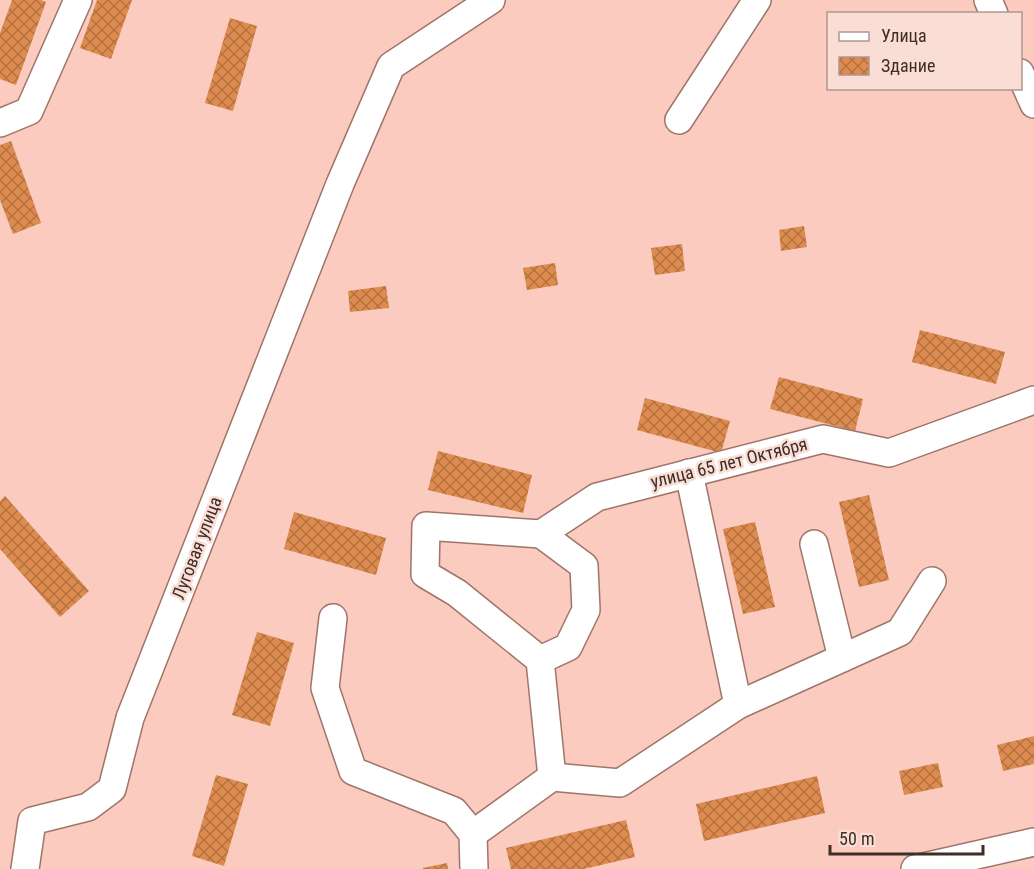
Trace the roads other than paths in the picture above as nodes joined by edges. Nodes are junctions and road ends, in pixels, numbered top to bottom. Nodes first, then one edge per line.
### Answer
1 (78, 0) edge
2 (491, 0) edge
3 (757, 0) edge
4 (1022, 77) edge
5 (1034, 104) edge
6 (679, 120) dead end
7 (0, 123) edge
8 (1034, 400) edge
9 (689, 473) junction
10 (541, 534) junction
11 (814, 544) dead end
12 (932, 581) dead end
13 (333, 618) dead end
14 (842, 658) junction
15 (540, 660) junction
16 (738, 705) junction
17 (552, 777) junction
18 (473, 834) junction
19 (1034, 842) edge
20 (25, 869) edge
21 (474, 869) edge
22 (915, 869) edge

1 - 7 street
2 - 20 street, Луговая улица
3 - 6 street
4 - 5 street
8 - 9 street, улица 65 лет Октября
9 - 10 street, улица 65 лет Октября
9 - 16 street
10 - 15 street
10 - 15 street
11 - 14 street
12 - 14 street
13 - 18 street
14 - 16 street
15 - 17 street
16 - 17 street
17 - 18 street
18 - 21 street
19 - 22 street

